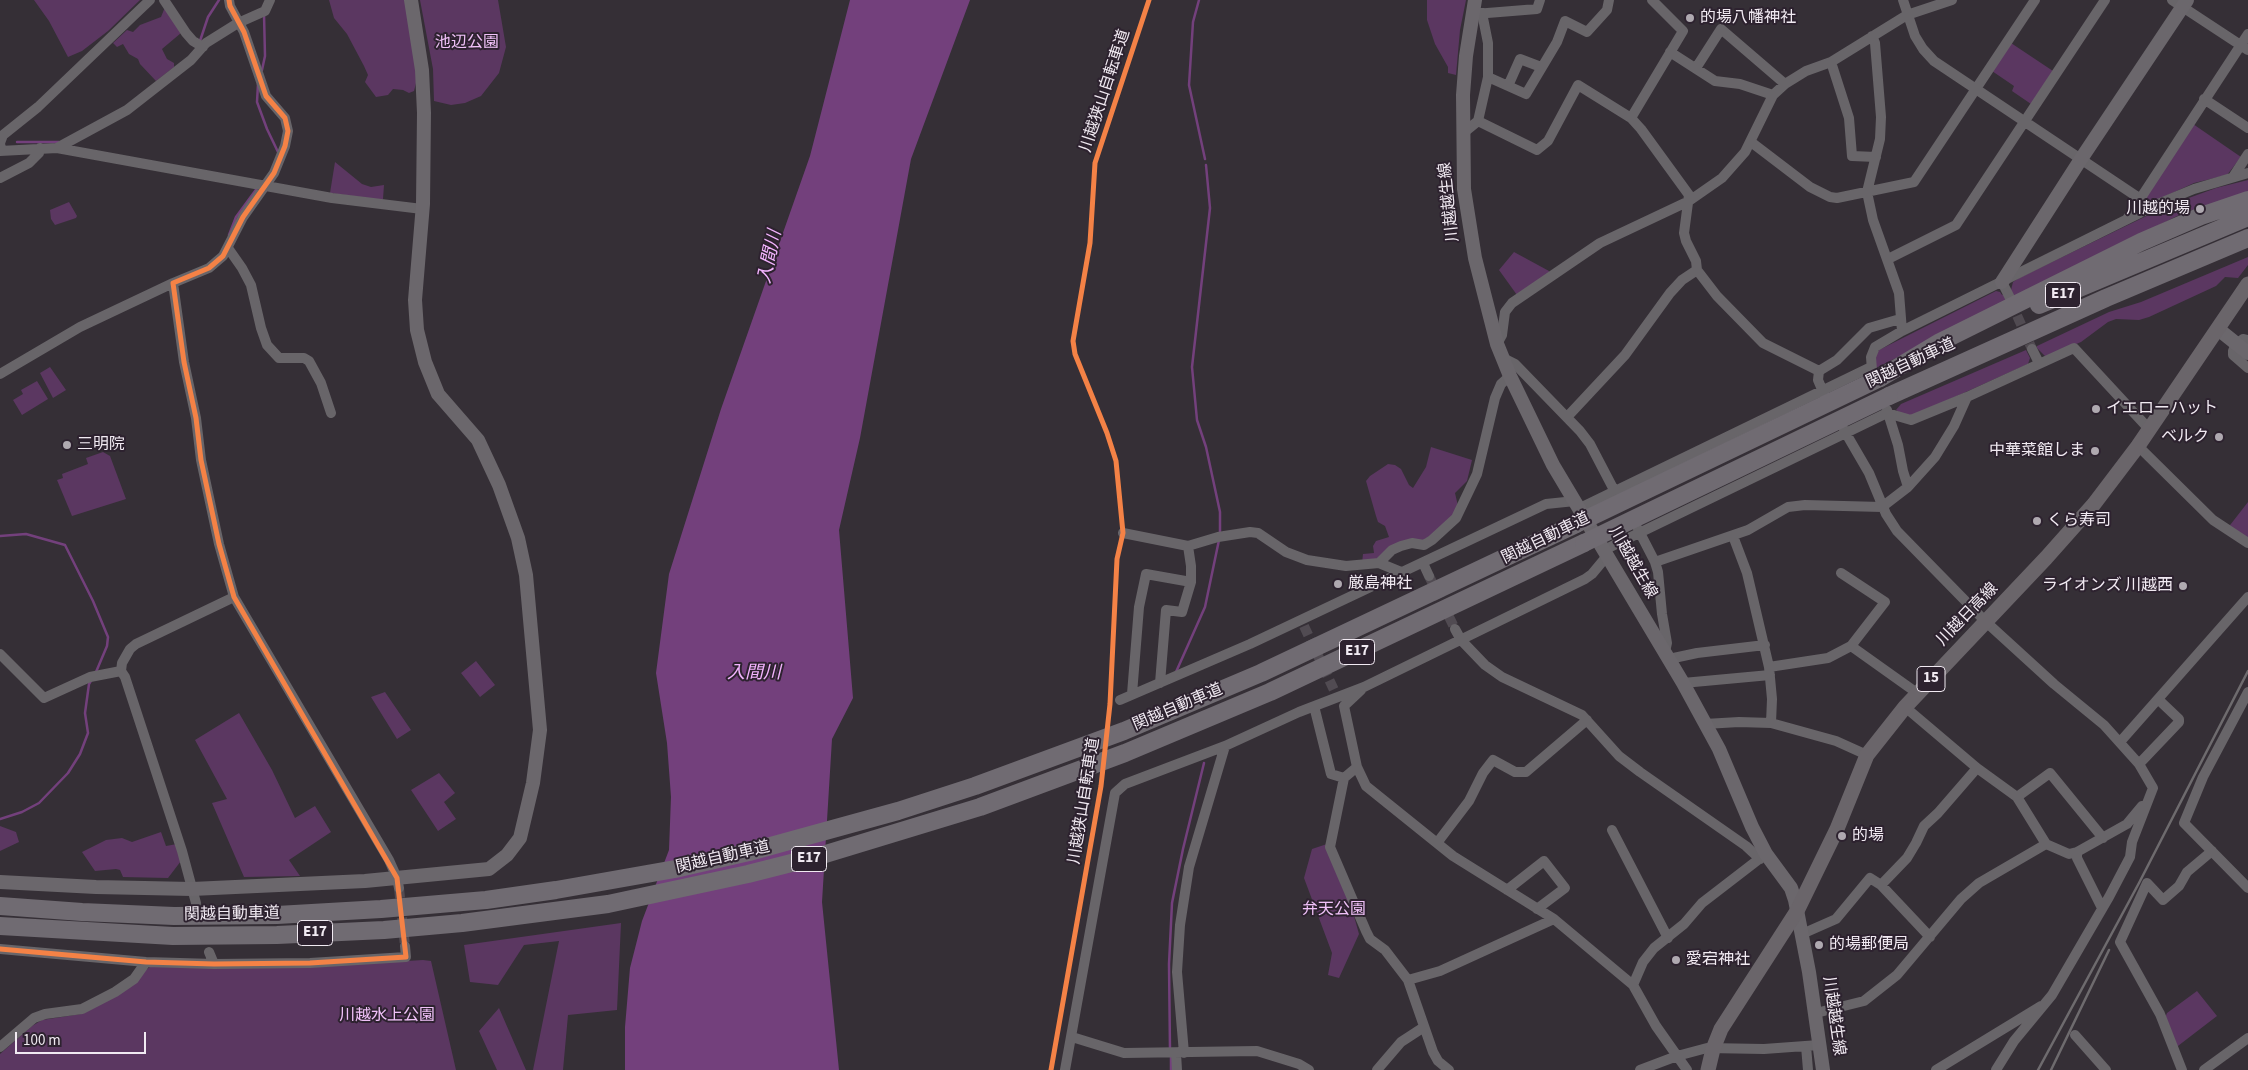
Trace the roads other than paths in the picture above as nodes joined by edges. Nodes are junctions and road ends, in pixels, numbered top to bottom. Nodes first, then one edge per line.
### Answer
1 (150, 0) edge
2 (164, 0) edge
3 (228, 0) edge
4 (270, 0) edge
5 (411, 0) edge
6 (1475, 0) edge
7 (1540, 0) edge
8 (1609, 0) edge
9 (1903, 0) edge
10 (1952, 0) edge
11 (2035, 0) edge
12 (2105, 0) edge
13 (1655, 1) edge
14 (2180, 2) edge
15 (1477, 14) junction
16 (1906, 16) junction
17 (238, 23) junction
18 (2248, 34) edge
19 (1872, 36) junction
20 (202, 46) junction
21 (2244, 47) edge
22 (1670, 52) junction
23 (1831, 62) junction
24 (1541, 67) junction
25 (1696, 68) junction
26 (1488, 77) junction
27 (1785, 84) junction
28 (1508, 86) junction
29 (1976, 89) junction
30 (1773, 95) junction
31 (2204, 100) junction
32 (1630, 118) junction
33 (1478, 121) junction
34 (2024, 122) junction
35 (2248, 128) edge
36 (1462, 134) junction
37 (1751, 142) junction
38 (40, 148) junction
39 (57, 148) junction
40 (1, 150) edge
41 (2248, 154) edge
42 (1876, 157) junction
43 (2081, 159) junction
44 (2248, 173) edge
45 (2233, 177) junction
46 (0, 178) edge
47 (261, 185) junction
48 (1867, 192) junction
49 (2139, 198) junction
50 (2248, 200) edge
51 (1689, 201) junction
52 (422, 209) junction
53 (2248, 217) edge
54 (2126, 220) junction
55 (2248, 238) edge
56 (228, 248) junction
57 (2248, 250) edge
58 (1888, 259) junction
59 (1697, 270) junction
60 (2002, 282) junction
61 (173, 283) junction
62 (2248, 284) edge
63 (2010, 298) tunnel mouth
64 (2106, 298) junction
65 (1900, 319) junction
66 (2218, 329) junction
67 (1902, 332) junction
68 (2242, 342) edge
69 (1497, 344) junction
70 (2032, 349) tunnel mouth
71 (2248, 353) edge
72 (1503, 358) junction
73 (2039, 364) junction
74 (2248, 368) edge
75 (1819, 371) junction
76 (1874, 372) junction
77 (0, 374) edge
78 (1510, 376) junction
79 (1823, 392) junction
80 (1967, 397) junction
81 (1888, 406) junction
82 (331, 413) dead end
83 (1568, 416) junction
84 (2149, 429) junction
85 (1845, 432) junction
86 (2138, 446) junction
87 (1908, 487) junction
88 (1617, 490) junction
89 (1882, 507) junction
90 (1577, 511) junction
91 (1638, 530) junction
92 (1123, 533) dead end
93 (1733, 536) junction
94 (2248, 544) edge
95 (1188, 546) junction
96 (1606, 553) junction
97 (1655, 562) junction
98 (1423, 563) junction
99 (1379, 564) junction
100 (1401, 572) junction
101 (1841, 573) dead end
102 (1429, 576) tunnel mouth
103 (1191, 582) junction
104 (234, 597) junction
105 (2248, 597) edge
106 (1985, 622) junction
107 (1455, 629) tunnel mouth
108 (1461, 640) junction
109 (1765, 645) junction
110 (1851, 646) junction
111 (0, 654) edge
112 (1667, 656) junction
113 (121, 671) junction
114 (1769, 671) junction
115 (1160, 683) junction
116 (1683, 683) junction
117 (1364, 686) junction
118 (2248, 692) edge
119 (1132, 694) junction
120 (1917, 694) junction
121 (1120, 700) dead end
122 (2158, 700) junction
123 (1314, 706) junction
124 (1904, 707) junction
125 (1587, 720) junction
126 (1771, 723) junction
127 (1706, 724) junction
128 (2120, 742) junction
129 (1225, 746) junction
130 (1867, 755) junction
131 (2140, 764) junction
132 (1357, 766) junction
133 (1976, 768) junction
134 (1344, 778) junction
135 (2017, 797) junction
136 (2147, 803) junction
137 (1612, 830) dead end
138 (2103, 838) junction
139 (1437, 843) junction
140 (2046, 844) junction
141 (2212, 851) junction
142 (2077, 852) junction
143 (1763, 856) junction
144 (0, 882) edge
145 (398, 883) junction
146 (1881, 885) junction
147 (2247, 885) edge
148 (192, 889) junction
149 (1507, 890) junction
150 (196, 903) dead end
151 (0, 906) edge
152 (2102, 908) junction
153 (1538, 909) junction
154 (1797, 911) junction
155 (1554, 919) junction
156 (0, 926) edge
157 (1802, 934) junction
158 (1930, 937) junction
159 (1668, 938) junction
160 (405, 946) dead end
161 (0, 949) edge
162 (208, 952) dead end
163 (146, 962) junction
164 (214, 964) junction
165 (1408, 980) junction
166 (1633, 985) junction
167 (2044, 1004) junction
168 (1816, 1013) junction
169 (1424, 1027) junction
170 (2075, 1035) dead end
171 (1072, 1036) junction
172 (2248, 1038) edge
173 (1812, 1046) junction
174 (0, 1047) edge
175 (1713, 1049) junction
176 (1175, 1053) junction
177 (1676, 1056) junction
178 (1065, 1070) edge
179 (1177, 1070) edge
180 (1309, 1070) edge
181 (1377, 1070) edge
182 (1449, 1070) edge
183 (1640, 1070) edge
184 (1687, 1070) edge
185 (1708, 1070) edge
186 (1808, 1070) edge
187 (1823, 1070) edge
188 (1936, 1070) edge
189 (1996, 1070) edge
190 (2106, 1070) edge
191 (2182, 1070) edge
192 (2204, 1070) edge

1 - 40 street
2 - 20 street
3 - 17 street
4 - 17 street
5 - 52 street
6 - 15 street, 川越越生線
7 - 15 street
8 - 24 street
9 - 16 street
10 - 16 street
11 - 29 street
12 - 34 street
13 - 22 street
14 - 21 street
14 - 43 street
15 - 26 street
15 - 36 street, 川越越生線
16 - 19 street
16 - 29 street
17 - 20 street
17 - 47 street
18 - 21 street
19 - 23 street
19 - 42 street
20 - 39 street
21 - 31 street
22 - 25 street
22 - 32 street
23 - 27 street
23 - 42 street
24 - 28 street
24 - 28 street
25 - 27 street
25 - 30 street
26 - 28 street
26 - 33 street
27 - 30 street
29 - 34 street
29 - 48 street
30 - 37 street
31 - 35 street
31 - 49 street
32 - 33 street
32 - 51 street
33 - 36 street
34 - 43 street
34 - 58 street
36 - 69 street, 川越越生線
37 - 48 street
37 - 51 street
38 - 39 street
38 - 40 street
38 - 46 street
39 - 47 street
41 - 45 street
42 - 48 street
43 - 49 street
43 - 60 street
44 - 45 street
45 - 54 street
47 - 52 street
47 - 56 street
48 - 58 street
49 - 54 street
50 - 76 highway
51 - 59 street
51 - 69 street
52 - 145 street
53 - 76 highway, 関越自動車道 / E17
54 - 60 street
55 - 64 highway, 関越自動車道 / E17
56 - 61 street
56 - 82 street
57 - 64 highway
58 - 65 street
59 - 75 street
59 - 83 street
60 - 63 street
60 - 67 street
61 - 77 street
61 - 104 street
62 - 66 main road, 川越日高線 / 15
64 - 81 highway, 関越自動車道 / E17
65 - 67 street
65 - 75 street
66 - 68 street
66 - 84 main road, 川越日高線 / 15
67 - 76 street
68 - 71 street
68 - 74 street
69 - 72 street, 川越越生線
70 - 73 street
72 - 78 street, 川越越生線
72 - 83 street
73 - 80 street
73 - 84 street
75 - 79 street
76 - 79 street
76 - 90 highway, 関越自動車道 / E17, bridge
78 - 90 street, 川越越生線
78 - 99 street
79 - 88 street
80 - 81 street
80 - 87 street
81 - 85 street
81 - 87 street
81 - 156 highway, 関越自動車道 / E17, bridge
83 - 88 street
84 - 86 main road, 川越日高線 / 15
85 - 89 street
85 - 91 street
86 - 94 street
86 - 106 main road, 川越日高線 / 15
87 - 89 street
88 - 90 street
89 - 93 street
89 - 106 street
90 - 96 street, 川越越生線
90 - 98 street
90 - 151 highway, 関越自動車道 / E17
91 - 96 street
91 - 97 street
92 - 95 street
93 - 97 street
93 - 109 street
95 - 99 street
95 - 103 street
96 - 108 street
96 - 112 street, 川越越生線
97 - 112 street
98 - 100 street
98 - 102 street
99 - 100 street
100 - 115 street
101 - 110 street
103 - 115 street
103 - 119 street
104 - 113 street
104 - 145 street
105 - 122 street
106 - 120 main road, 川越日高線 / 15
106 - 128 street
107 - 108 street
108 - 117 street
108 - 125 street
109 - 112 street
109 - 114 street
110 - 114 street
110 - 120 street
111 - 113 street
112 - 116 street, 川越越生線
113 - 148 street
114 - 116 street
114 - 126 street
115 - 119 street
116 - 127 street, 川越越生線
117 - 123 street
117 - 132 street
118 - 141 street
119 - 121 street
120 - 124 main road, 川越日高線 / 15
122 - 128 street
122 - 131 street
123 - 129 street
123 - 134 street
124 - 130 main road, 川越日高線 / 15
124 - 133 street
125 - 139 street
125 - 143 street
126 - 127 street
126 - 130 street
127 - 143 street, 川越越生線
128 - 131 street
129 - 171 street
129 - 176 street
130 - 154 main road, 川越日高線 / 15
131 - 136 street
132 - 134 street
132 - 139 street
133 - 135 street
133 - 146 street
134 - 165 street
135 - 138 street
135 - 140 street
136 - 138 street
136 - 152 street
137 - 159 street
138 - 142 street
139 - 149 street
140 - 142 street
140 - 158 street
141 - 147 street
141 - 191 street
142 - 152 street
143 - 154 street, 川越越生線
143 - 159 street
144 - 148 street
145 - 148 street
146 - 157 street
146 - 158 street
148 - 150 street
149 - 153 street
149 - 153 street
152 - 167 street
153 - 155 street
154 - 157 street, 川越越生線
154 - 175 main road, 川越日高線 / 15
155 - 165 street
155 - 166 street
157 - 168 street, 川越越生線
158 - 168 street
159 - 166 street
160 - 164 street
161 - 163 street
162 - 164 street
163 - 164 street
163 - 174 street
165 - 169 street
166 - 177 street
167 - 188 street
167 - 189 street
168 - 173 street, 川越越生線
169 - 181 street
169 - 182 street
170 - 190 street
171 - 176 street
171 - 178 street
172 - 192 street
173 - 175 street
173 - 186 street
173 - 187 street, 川越越生線
175 - 177 street
175 - 185 main road, 川越日高線 / 15
176 - 179 street
176 - 180 street
177 - 183 street
177 - 184 street

